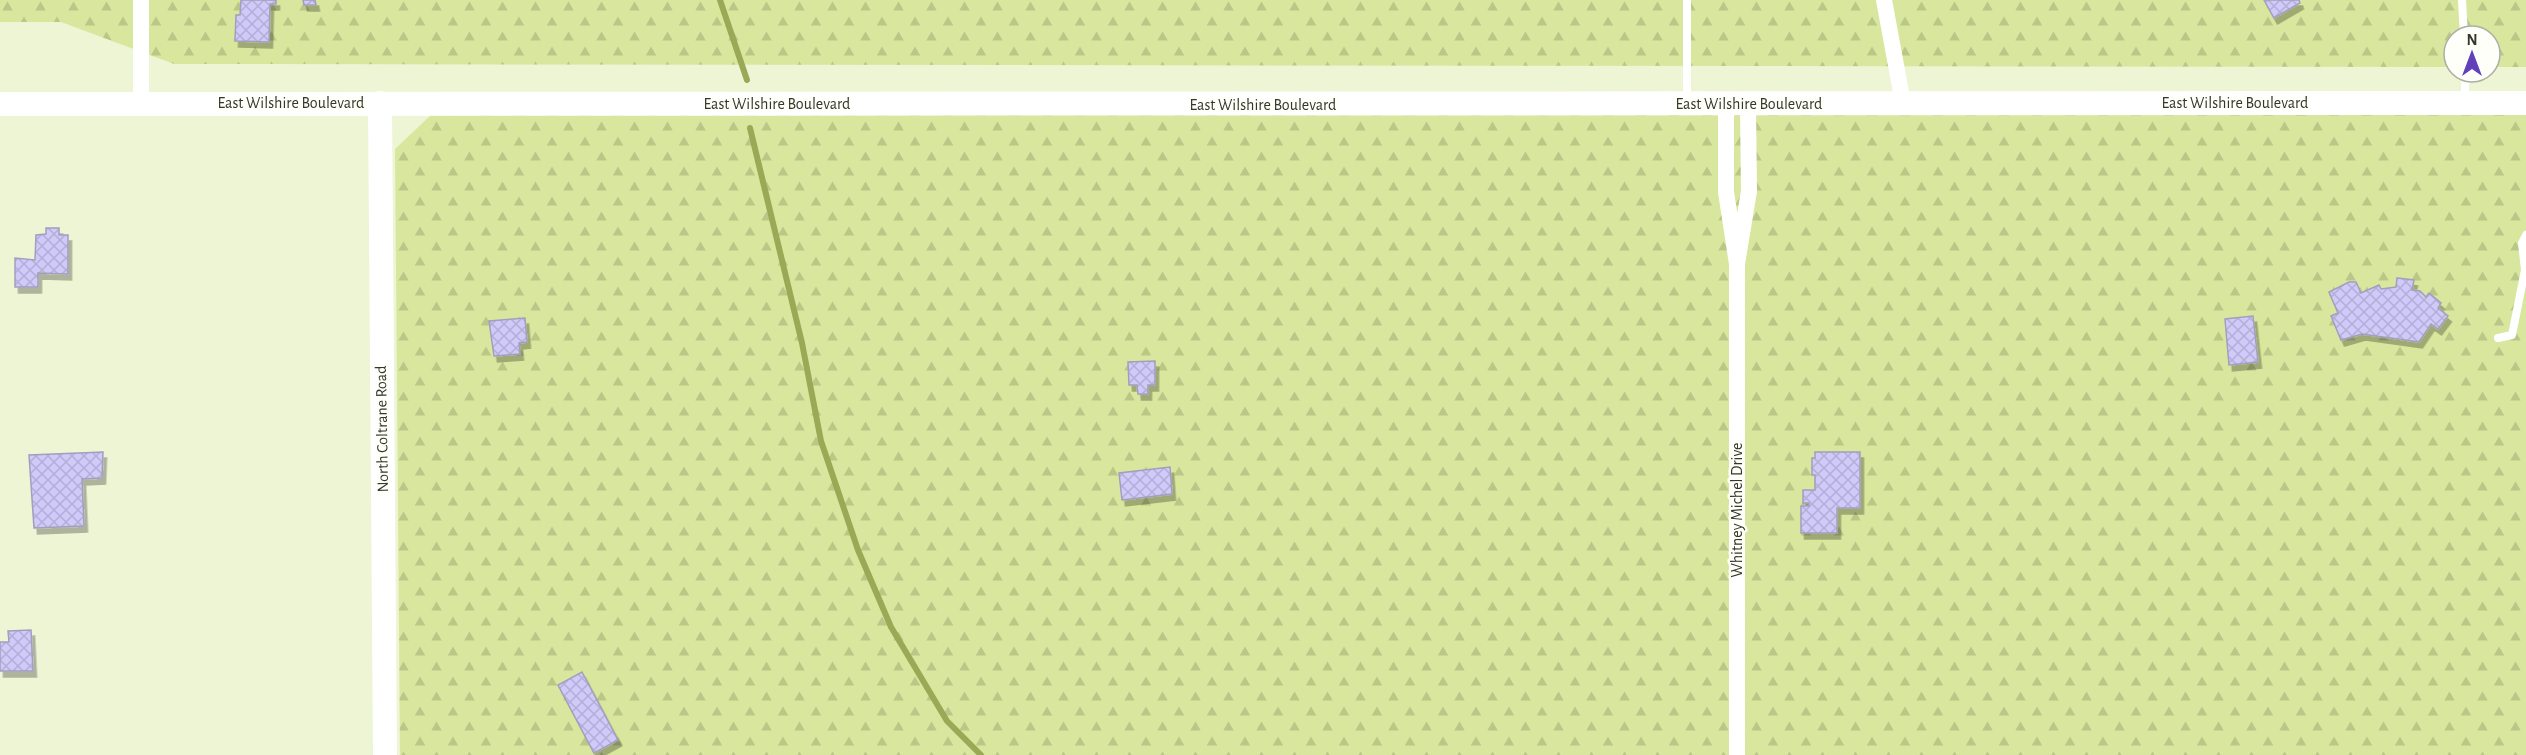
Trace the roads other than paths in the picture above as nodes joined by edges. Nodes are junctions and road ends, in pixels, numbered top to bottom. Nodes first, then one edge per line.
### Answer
1 (141, 0) edge
2 (1687, 0) edge
3 (1884, 0) edge
4 (2462, 0) edge
5 (2463, 24) edge
6 (2465, 84) edge
7 (380, 103) junction
8 (1903, 103) junction
9 (2465, 103) junction
10 (2526, 103) edge
11 (0, 104) edge
12 (141, 104) junction
13 (1687, 104) junction
14 (1737, 104) junction
15 (2526, 235) edge
16 (1737, 264) junction
17 (2498, 338) dead end
18 (386, 755) edge
19 (1737, 755) edge

1 - 12 street
2 - 13 lane
3 - 8 street
4 - 5 lane
6 - 9 lane
7 - 12 street, East Wilshire Boulevard
7 - 13 street, East Wilshire Boulevard
7 - 18 street, North Coltrane Road
8 - 9 street, East Wilshire Boulevard
8 - 14 street, East Wilshire Boulevard
9 - 10 street, East Wilshire Boulevard
11 - 12 street, East Wilshire Boulevard
13 - 14 street, East Wilshire Boulevard
14 - 16 street, Whitney Michel Drive
14 - 16 street, Whitney Michel Drive
15 - 17 lane
16 - 19 street, Whitney Michel Drive

